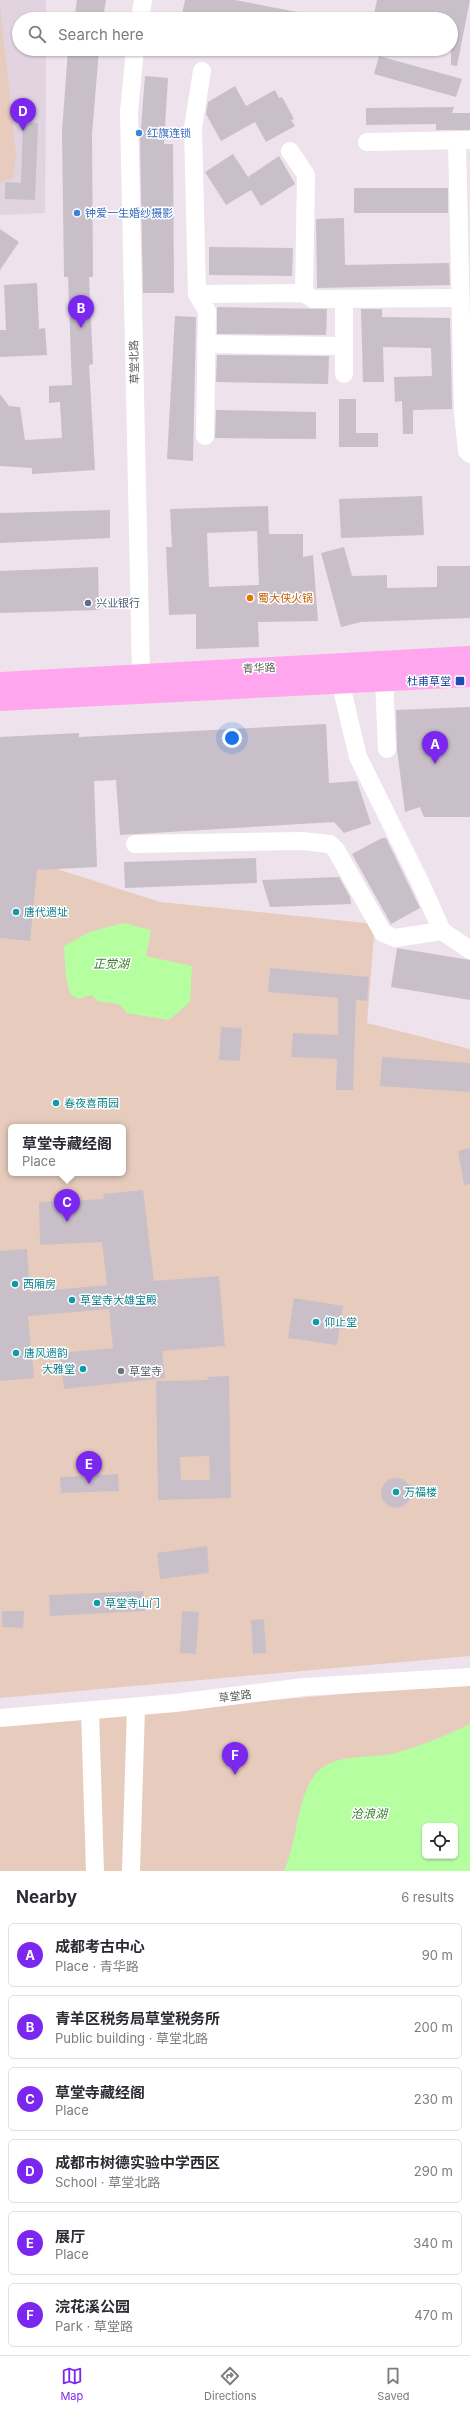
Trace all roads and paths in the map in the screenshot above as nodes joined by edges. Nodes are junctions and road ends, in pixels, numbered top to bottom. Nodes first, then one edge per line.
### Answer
1 (142, 0) edge
2 (141, 12) edge
3 (134, 56) edge
4 (202, 71) dead end
5 (463, 140) edge
6 (368, 142) dead end
7 (290, 151) dead end
8 (304, 293) junction
9 (197, 294) junction
10 (460, 298) junction
11 (344, 299) junction
12 (206, 344) junction
13 (343, 346) junction
14 (344, 374) dead end
15 (205, 436) dead end
16 (470, 454) edge
17 (470, 657) edge
18 (140, 675) junction
19 (470, 676) edge
20 (384, 680) junction
21 (340, 681) junction
22 (0, 683) edge
23 (0, 700) edge
24 (386, 748) dead end
25 (135, 844) dead end
26 (442, 931) junction
27 (470, 950) edge
28 (470, 1677) edge
29 (136, 1706) junction
30 (90, 1711) junction
31 (0, 1718) edge
32 (95, 1871) edge
33 (132, 1871) edge

1 - 2 street
3 - 18 street, 草堂北路
4 - 9 street
5 - 6 street
5 - 10 street
7 - 8 street
8 - 9 street
8 - 11 street
9 - 12 street
10 - 11 street
10 - 16 street
11 - 13 street
12 - 13 street
12 - 15 street
13 - 14 street
17 - 18 main road, 青华路
18 - 22 main road, 青华路
19 - 20 main road, 青华路
20 - 21 main road, 青华路
20 - 24 street
21 - 23 main road, 青华路
21 - 26 street
25 - 26 street
26 - 27 street
28 - 29 street, 草堂路
29 - 30 street, 草堂路
29 - 33 street
30 - 31 street, 草堂路
30 - 32 street

